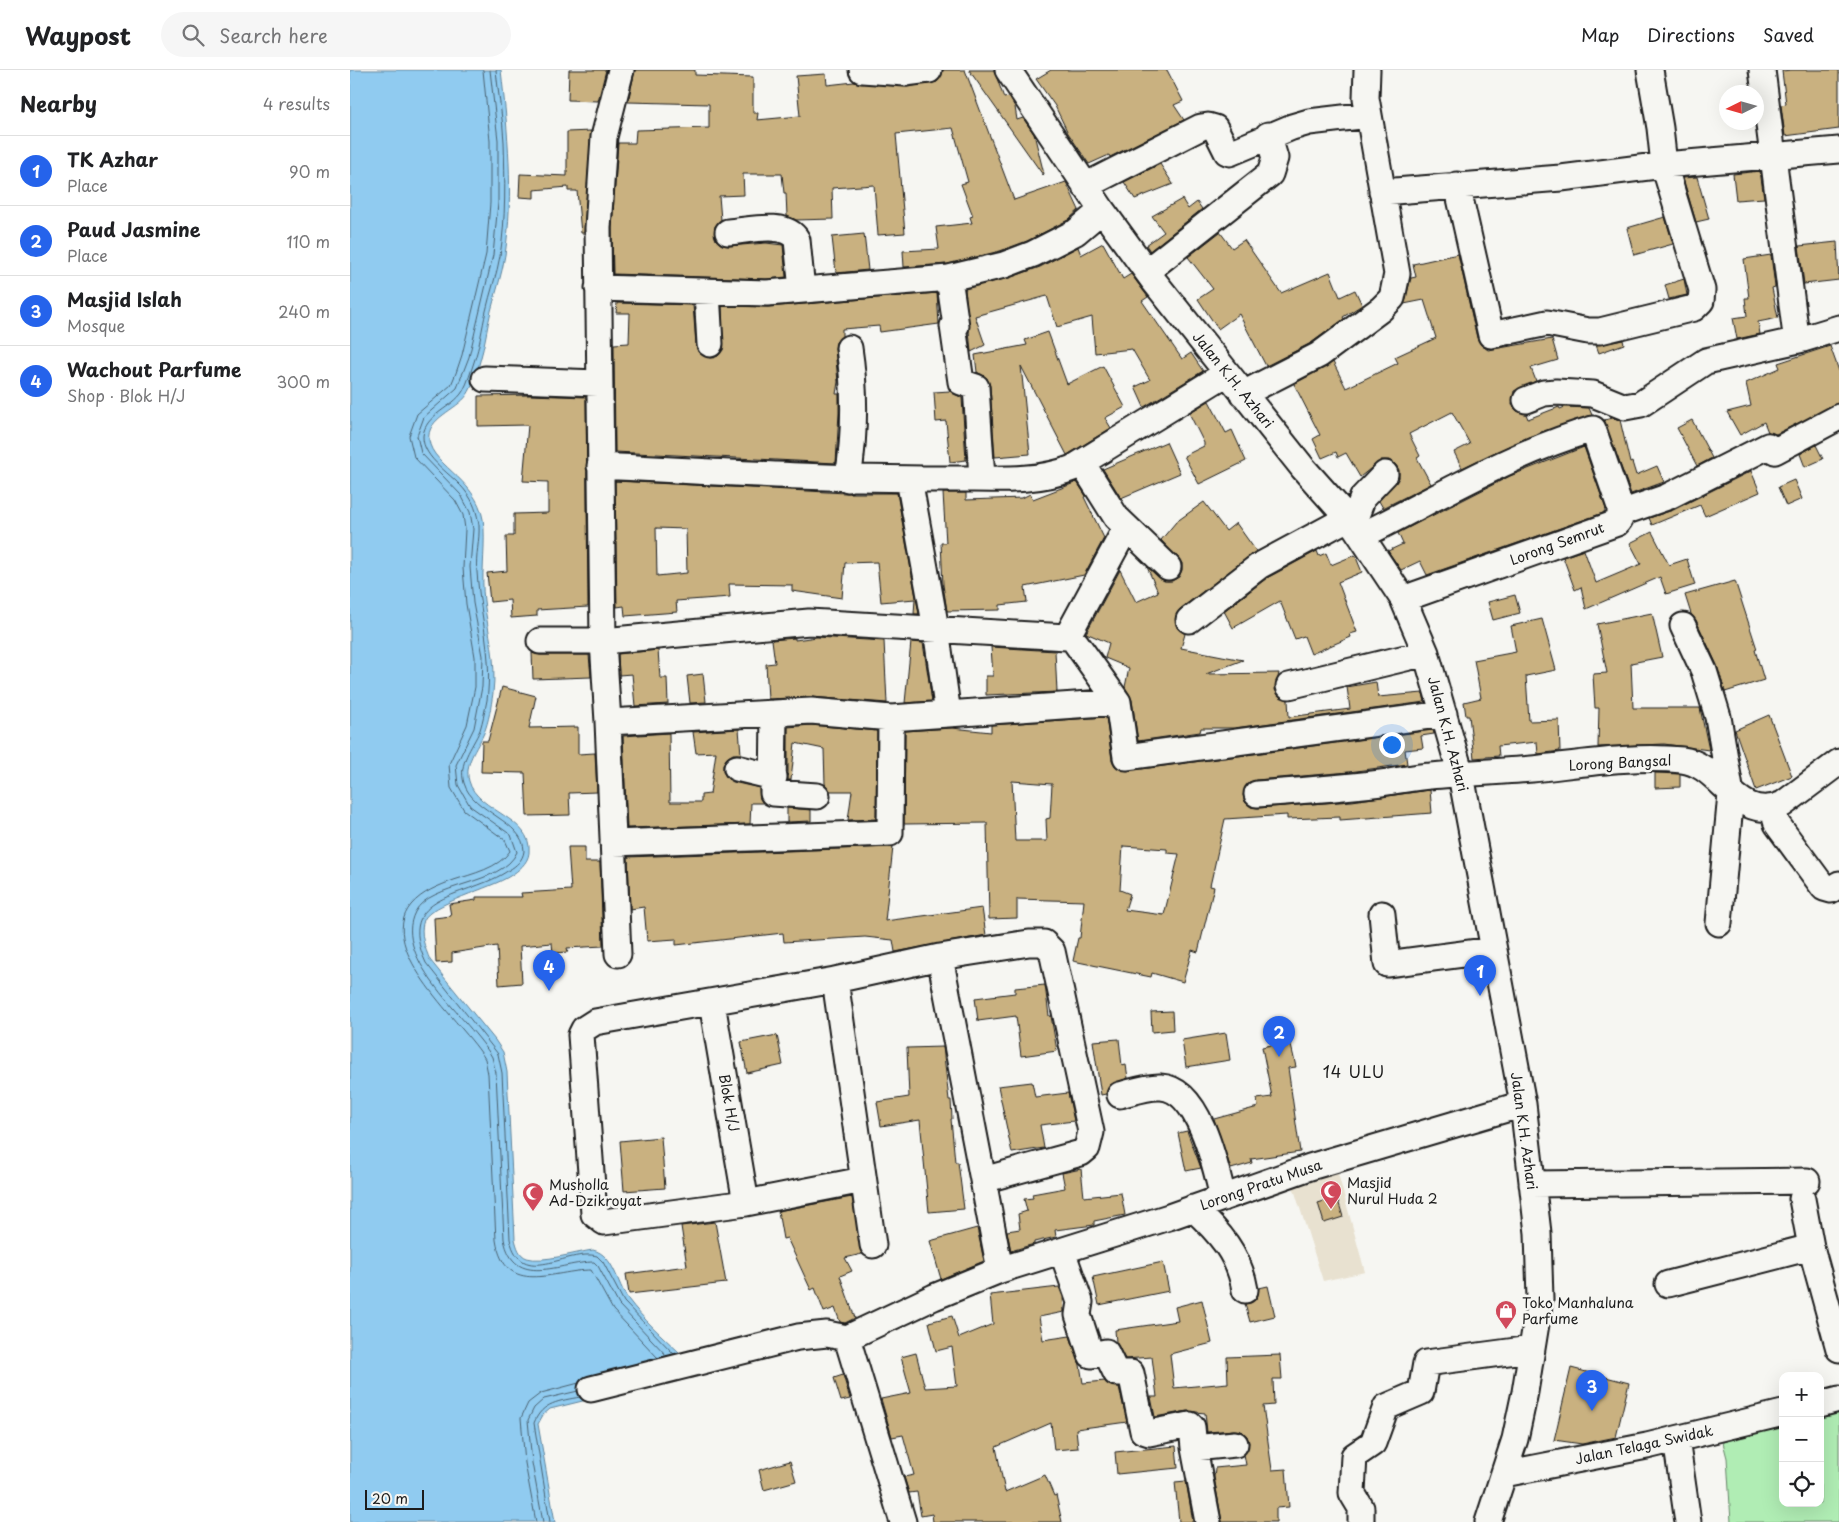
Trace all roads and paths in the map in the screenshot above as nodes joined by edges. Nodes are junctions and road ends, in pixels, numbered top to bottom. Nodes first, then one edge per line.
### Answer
1 (621, 70) edge
2 (862, 70) edge
3 (929, 70) edge
4 (1008, 70) edge
5 (1367, 70) edge
6 (1650, 70) edge
7 (1762, 70) edge
8 (1369, 116) junction
9 (1268, 135) junction
10 (1839, 150) edge
11 (1772, 157) junction
12 (1664, 165) junction
13 (1457, 185) junction
14 (1085, 186) junction
15 (1382, 192) junction
16 (1102, 210) junction
17 (728, 232) dead end
18 (1146, 272) junction
19 (949, 278) junction
20 (598, 288) junction
21 (802, 290) junction
22 (707, 292) junction
23 (1795, 328) dead end
24 (1839, 328) edge
25 (710, 344) dead end
26 (848, 348) dead end
27 (1227, 373) junction
28 (485, 378) dead end
29 (598, 383) junction
30 (1243, 394) junction
31 (1526, 400) dead end
32 (1839, 417) edge
33 (1082, 463) junction
34 (600, 466) junction
35 (1385, 474) dead end
36 (982, 478) junction
37 (848, 479) junction
38 (909, 479) junction
39 (1621, 513) junction
40 (1348, 520) junction
41 (1121, 522) junction
42 (1168, 567) dead end
43 (1403, 599) junction
44 (1190, 620) dead end
45 (1683, 626) dead end
46 (603, 629) junction
47 (936, 629) junction
48 (540, 641) dead end
49 (1076, 643) dead end
50 (1426, 653) junction
51 (1289, 686) dead end
52 (1118, 702) junction
53 (774, 713) junction
54 (948, 714) junction
55 (1444, 714) junction
56 (891, 718) junction
57 (608, 722) junction
58 (1839, 762) edge
59 (737, 768) dead end
60 (1461, 775) junction
61 (774, 777) junction
62 (1257, 794) dead end
63 (1731, 794) junction
64 (817, 796) dead end
65 (1773, 809) junction
66 (613, 843) junction
67 (1839, 884) edge
68 (1382, 914) dead end
69 (1718, 923) dead end
70 (1493, 950) junction
71 (618, 954) dead end
72 (940, 957) junction
73 (835, 980) junction
74 (712, 1003) junction
75 (1120, 1095) dead end
76 (1523, 1104) junction
77 (863, 1180) junction
78 (983, 1180) junction
79 (1532, 1184) junction
80 (1223, 1198) junction
81 (746, 1202) junction
82 (1193, 1208) junction
83 (873, 1245) dead end
84 (1062, 1252) junction
85 (1822, 1261) edge
86 (1000, 1270) junction
87 (1668, 1284) dead end
88 (1245, 1290) dead end
89 (847, 1338) junction
90 (1531, 1349) junction
91 (1839, 1349) edge
92 (591, 1389) dead end
93 (1839, 1399) edge
94 (1824, 1403) edge
95 (1779, 1414) edge
96 (1676, 1439) junction
97 (1235, 1444) dead end
98 (1194, 1448) junction
99 (1504, 1474) junction
100 (903, 1522) edge
101 (1208, 1522) edge
102 (1361, 1522) edge
103 (1488, 1522) edge
104 (1688, 1522) edge

1 - 20 street
2 - 3 street
4 - 14 street, Jalan K.H. Azhari
5 - 8 street
6 - 12 street
7 - 11 street
8 - 9 street
8 - 15 street
9 - 14 street
9 - 18 street
10 - 11 street
11 - 12 street
11 - 23 street
12 - 13 street
12 - 13 street
13 - 15 street
14 - 16 street, Jalan K.H. Azhari
15 - 30 street
16 - 18 street, Jalan K.H. Azhari
16 - 19 street
17 - 21 street
18 - 27 street, Jalan K.H. Azhari
19 - 21 street
19 - 36 street
20 - 22 street
20 - 29 street
21 - 22 street
22 - 25 street
24 - 31 street
26 - 37 street
27 - 30 street, Jalan K.H. Azhari
27 - 33 street
28 - 29 street
29 - 34 street
30 - 40 street, Jalan K.H. Azhari
32 - 39 street
33 - 36 street
33 - 41 street
34 - 37 street
34 - 46 street
35 - 40 street
36 - 38 street
37 - 38 street
38 - 47 street
39 - 40 street
39 - 43 street, Lorong Semrut
40 - 43 street, Jalan K.H. Azhari
40 - 44 street
41 - 42 street
41 - 47 street
43 - 50 street, Jalan K.H. Azhari
45 - 63 street
46 - 47 street
46 - 48 street
46 - 57 street
47 - 54 street
49 - 52 street
50 - 51 street
50 - 55 street, Jalan K.H. Azhari
52 - 54 street
52 - 55 street
53 - 56 street
53 - 57 street
53 - 61 street
54 - 56 street
55 - 60 street, Jalan K.H. Azhari
56 - 66 street
57 - 66 street
58 - 65 street
59 - 61 street
60 - 62 street, Lorong Bangsal
60 - 63 street, Lorong Bangsal
60 - 70 street, Jalan K.H. Azhari
61 - 64 street
63 - 65 street, Lorong Bangsal
63 - 69 street
65 - 67 street
66 - 71 street
68 - 70 street
70 - 76 street, Jalan K.H. Azhari
72 - 73 street
72 - 78 street
72 - 78 street
73 - 74 street
73 - 77 street
74 - 81 street, Blok H/J
74 - 81 street
75 - 80 street
76 - 79 street, Jalan K.H. Azhari
76 - 80 street, Lorong Pratu Musa
77 - 81 street
77 - 83 street
78 - 86 street
79 - 85 street
79 - 90 street, Jalan K.H. Azhari
80 - 82 street, Lorong Pratu Musa
82 - 84 street, Lorong Pratu Musa
82 - 88 street
84 - 86 street, Lorong Pratu Musa
84 - 98 street
85 - 87 street
85 - 91 street
86 - 89 street, Lorong Pratu Musa
89 - 92 street
89 - 100 street
90 - 99 street, Jalan K.H. Azhari
90 - 102 street
93 - 94 street
95 - 96 street, Jalan Telaga Swidak
96 - 99 street, Jalan Telaga Swidak
96 - 104 street
97 - 98 street
98 - 101 street
99 - 103 street, Jalan K.H. Azhari

